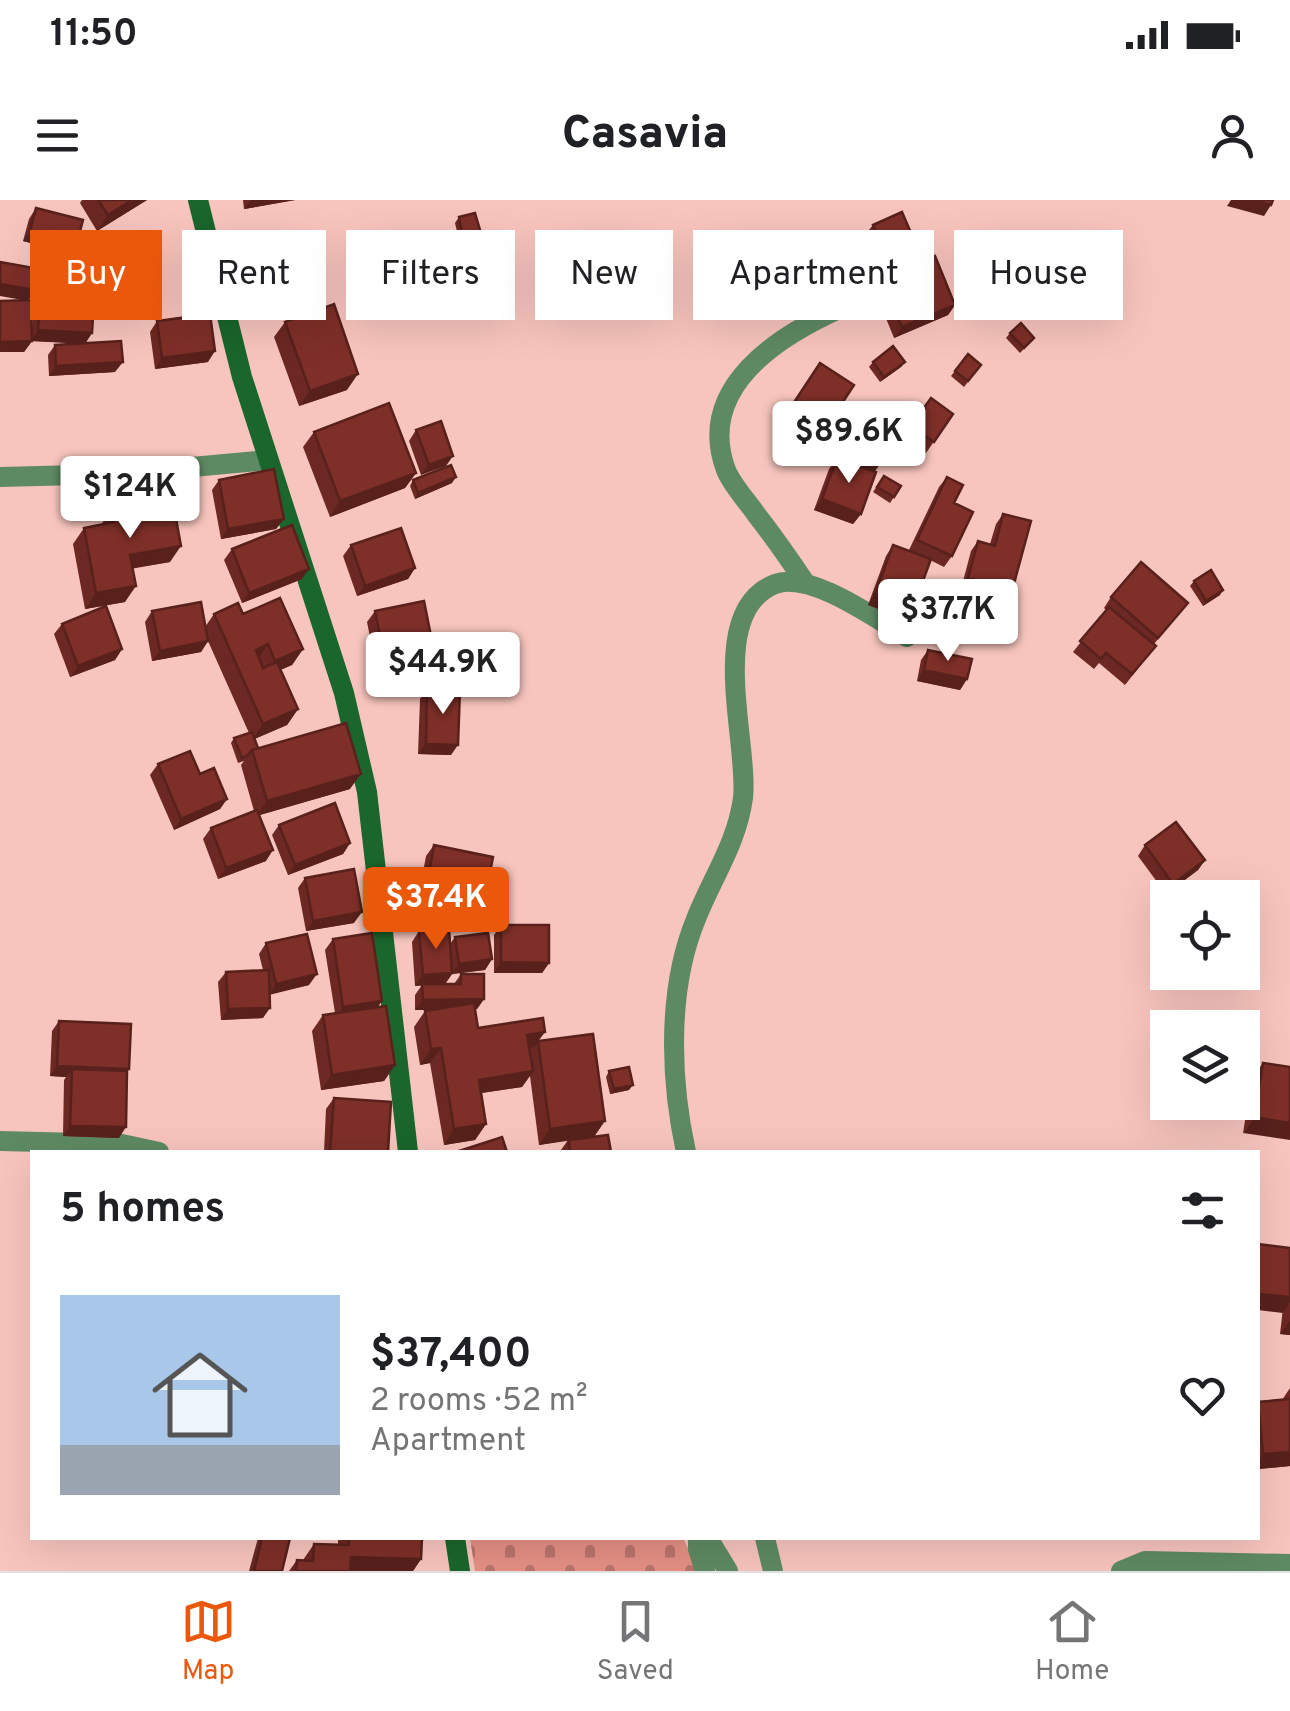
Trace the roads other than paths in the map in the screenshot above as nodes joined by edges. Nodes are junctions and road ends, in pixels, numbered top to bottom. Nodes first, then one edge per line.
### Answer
1 (198, 200) edge
2 (814, 320) edge
3 (268, 460) junction
4 (0, 478) edge
5 (806, 584) junction
6 (906, 637) dead end
7 (0, 1140) edge
8 (150, 1150) edge
9 (408, 1150) edge
10 (686, 1150) edge
11 (456, 1540) edge
12 (698, 1540) edge
13 (709, 1540) edge
14 (765, 1540) edge
15 (1290, 1564) edge
16 (460, 1571) edge
17 (704, 1571) edge
18 (728, 1571) edge
19 (773, 1571) edge
20 (1121, 1571) edge

1 - 3 street
2 - 5 street
3 - 4 street
3 - 9 street
5 - 6 street
5 - 10 street
7 - 8 street
11 - 16 street
12 - 17 street
13 - 18 street
14 - 19 street
15 - 20 street

